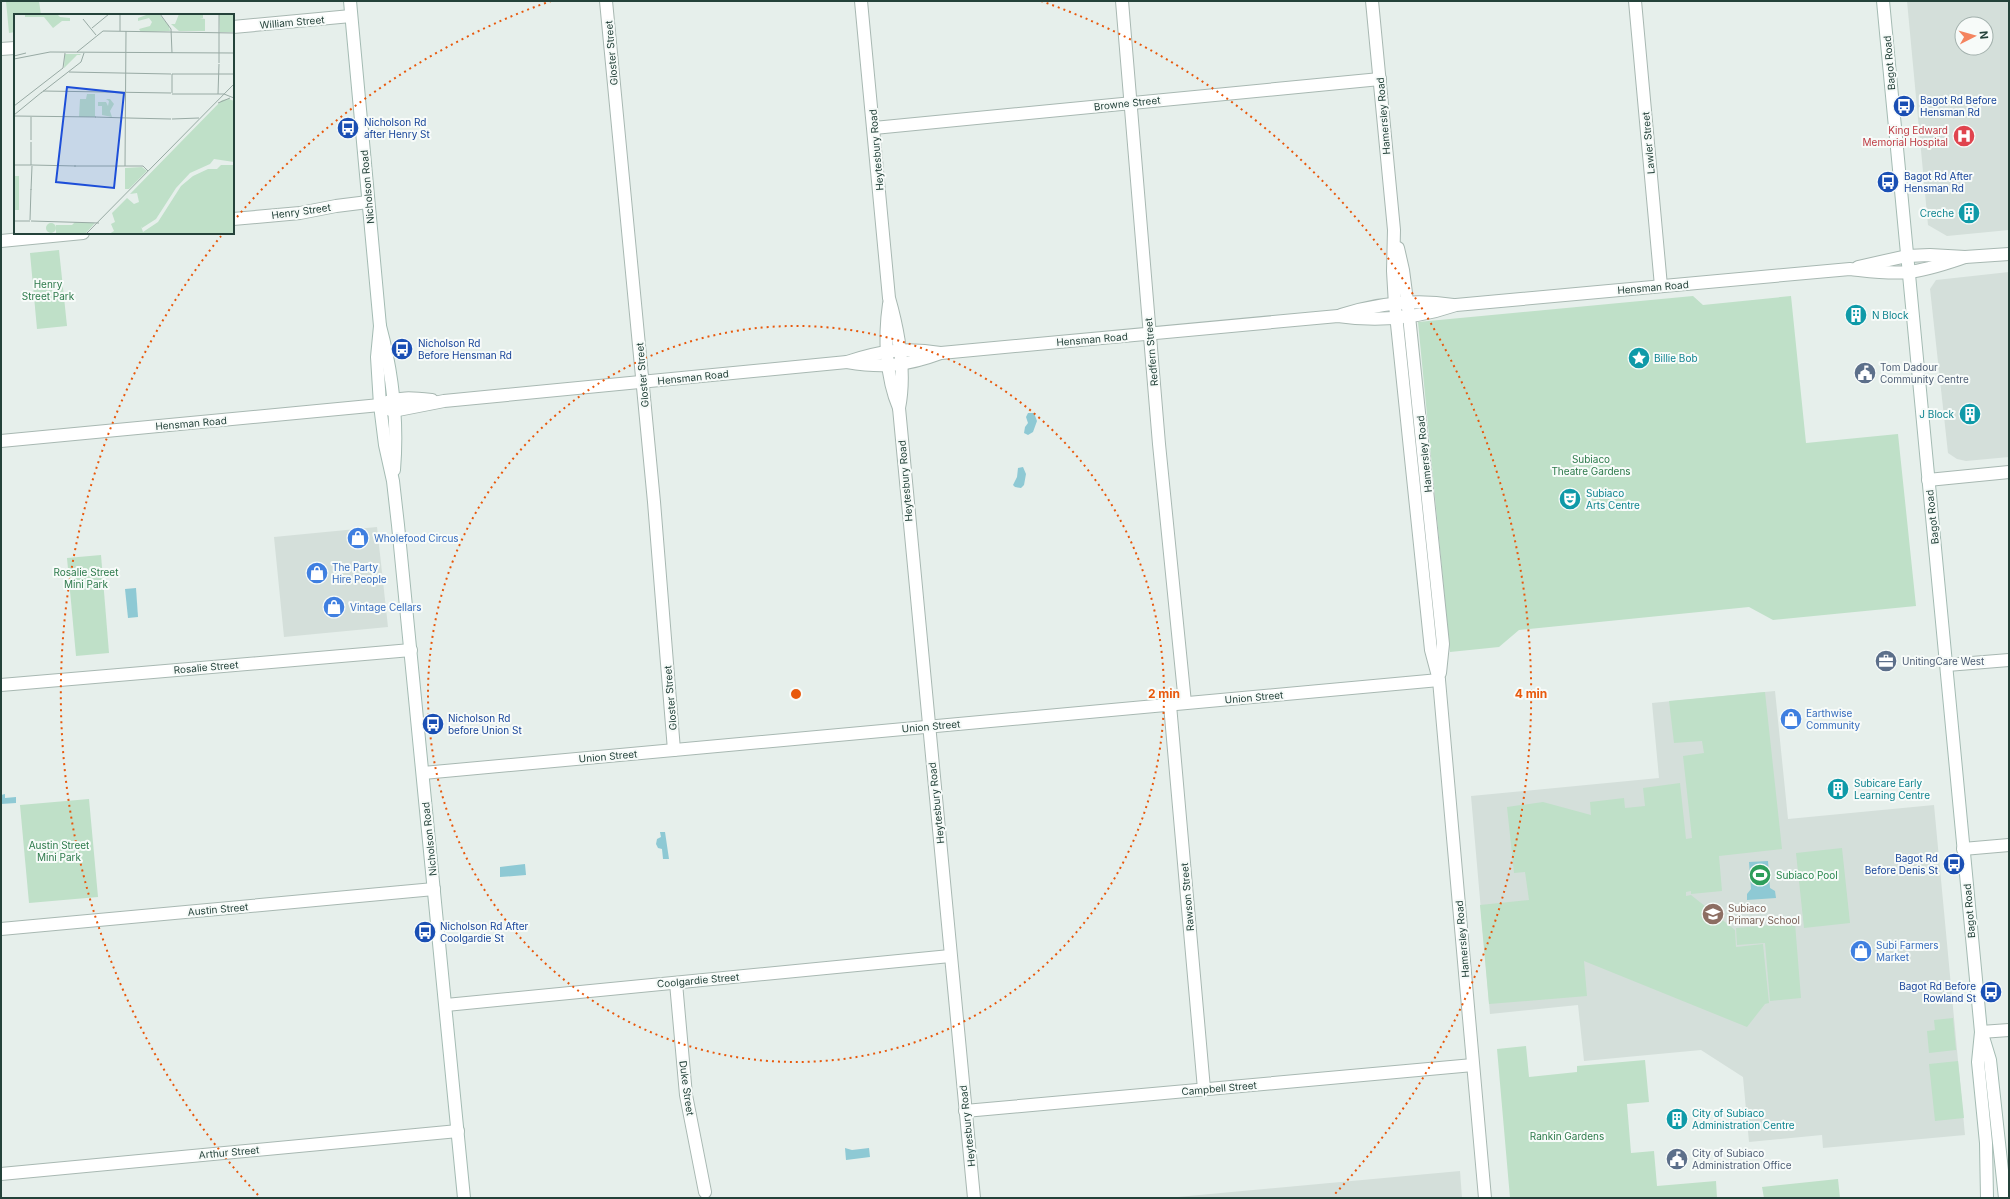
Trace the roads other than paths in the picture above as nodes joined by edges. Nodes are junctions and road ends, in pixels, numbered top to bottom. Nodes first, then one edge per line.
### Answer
1 (350, 1) edge
2 (606, 1) edge
3 (861, 1) edge
4 (1122, 1) edge
5 (1372, 1) edge
6 (1635, 1) edge
7 (1883, 1) edge
8 (351, 16) junction
9 (234, 27) edge
10 (14, 48) edge
11 (1, 49) edge
12 (1380, 78) junction
13 (1130, 103) junction
14 (874, 128) junction
15 (368, 202) junction
16 (234, 219) edge
17 (73, 234) edge
18 (1, 241) edge
19 (2009, 254) edge
20 (1907, 256) junction
21 (1965, 258) junction
22 (1850, 269) junction
23 (1908, 272) junction
24 (1660, 286) junction
25 (1401, 304) junction
26 (1456, 305) junction
27 (1338, 316) junction
28 (1402, 316) junction
29 (380, 326) junction
30 (1150, 333) junction
31 (893, 351) junction
32 (941, 353) junction
33 (847, 362) junction
34 (895, 365) junction
35 (642, 382) junction
36 (380, 405) junction
37 (392, 405) junction
38 (1, 441) edge
39 (2009, 472) edge
40 (1928, 480) junction
41 (393, 481) junction
42 (411, 650) junction
43 (2009, 660) edge
44 (1947, 666) junction
45 (1439, 680) junction
46 (1, 685) edge
47 (1185, 703) junction
48 (1170, 704) junction
49 (928, 727) junction
50 (674, 750) junction
51 (423, 773) junction
52 (2009, 845) edge
53 (1963, 849) junction
54 (434, 889) junction
55 (1, 929) edge
56 (950, 956) junction
57 (676, 982) junction
58 (446, 1005) junction
59 (2009, 1030) edge
60 (1981, 1032) junction
61 (1473, 1065) junction
62 (1204, 1089) junction
63 (965, 1111) junction
64 (458, 1131) junction
65 (1, 1174) edge
66 (705, 1192) dead end
67 (464, 1198) edge
68 (974, 1198) edge
69 (1485, 1198) edge
70 (1987, 1198) edge
71 (2005, 1198) edge

1 - 8 street, Nicholson Road
2 - 35 street, Gloster Street
3 - 14 street, Heytesbury Road
4 - 13 street, Redfern Street
5 - 12 street, Hamersley Road
6 - 24 street, Lawler Street
7 - 20 street, Bagot Road
8 - 9 street, William Street
8 - 15 street, Nicholson Road
10 - 11 street
12 - 13 street, Browne Street
12 - 25 street, Hamersley Road
13 - 14 street, Browne Street
13 - 30 street, Redfern Street
14 - 31 street, Heytesbury Road
15 - 16 street, Henry Street
15 - 29 street, Nicholson Road
17 - 18 street
19 - 21 street, Hensman Road
20 - 21 street, Hensman Road
20 - 22 street, Hensman Road
20 - 23 street, Bagot Road
21 - 23 street, Hensman Road
22 - 23 street, Hensman Road
22 - 24 street, Hensman Road
23 - 40 street, Bagot Road
24 - 26 street, Hensman Road
25 - 26 street, Hensman Road
25 - 27 street, Hensman Road
25 - 28 street, Hamersley Road
26 - 28 street, Hensman Road
27 - 28 street, Hensman Road
27 - 30 street, Hensman Road
28 - 45 street, Hamersley Road
29 - 36 street, Nicholson Road
29 - 37 street, Nicholson Road
30 - 32 street, Hensman Road
30 - 47 street, Redfern Street
31 - 32 street, Hensman Road
31 - 33 street, Hensman Road
31 - 34 street, Heytesbury Road
32 - 34 street, Hensman Road
33 - 34 street, Hensman Road
33 - 35 street, Hensman Road
34 - 49 street, Heytesbury Road
35 - 37 street, Hensman Road
35 - 50 street, Gloster Street
36 - 37 street, Hensman Road
36 - 38 street, Hensman Road
36 - 41 street, Nicholson Road
37 - 41 street, Nicholson Road
39 - 40 street
40 - 44 street, Bagot Road
41 - 42 street, Nicholson Road
42 - 46 street, Rosalie Street
42 - 51 street, Nicholson Road
43 - 44 street
44 - 53 street, Bagot Road
45 - 47 street, Union Street
45 - 61 street, Hamersley Road
47 - 48 street, Union Street
48 - 49 street, Union Street
48 - 62 street, Rawson Street
49 - 50 street, Union Street
49 - 56 street, Heytesbury Road
50 - 51 street, Union Street
51 - 54 street, Nicholson Road
52 - 53 street
53 - 60 street, Bagot Road
54 - 55 street, Austin Street
54 - 58 street, Nicholson Road
56 - 57 street, Coolgardie Street
56 - 63 street, Heytesbury Road
57 - 58 street, Coolgardie Street
57 - 66 street, Duke Street
58 - 64 street, Nicholson Road
59 - 60 street
60 - 70 street, Bagot Road
60 - 71 street, Bagot Road
61 - 62 street, Campbell Street
61 - 69 street, Hamersley Road
62 - 63 street, Campbell Street
63 - 68 street, Heytesbury Road
64 - 65 street, Arthur Street
64 - 67 street, Nicholson Road

